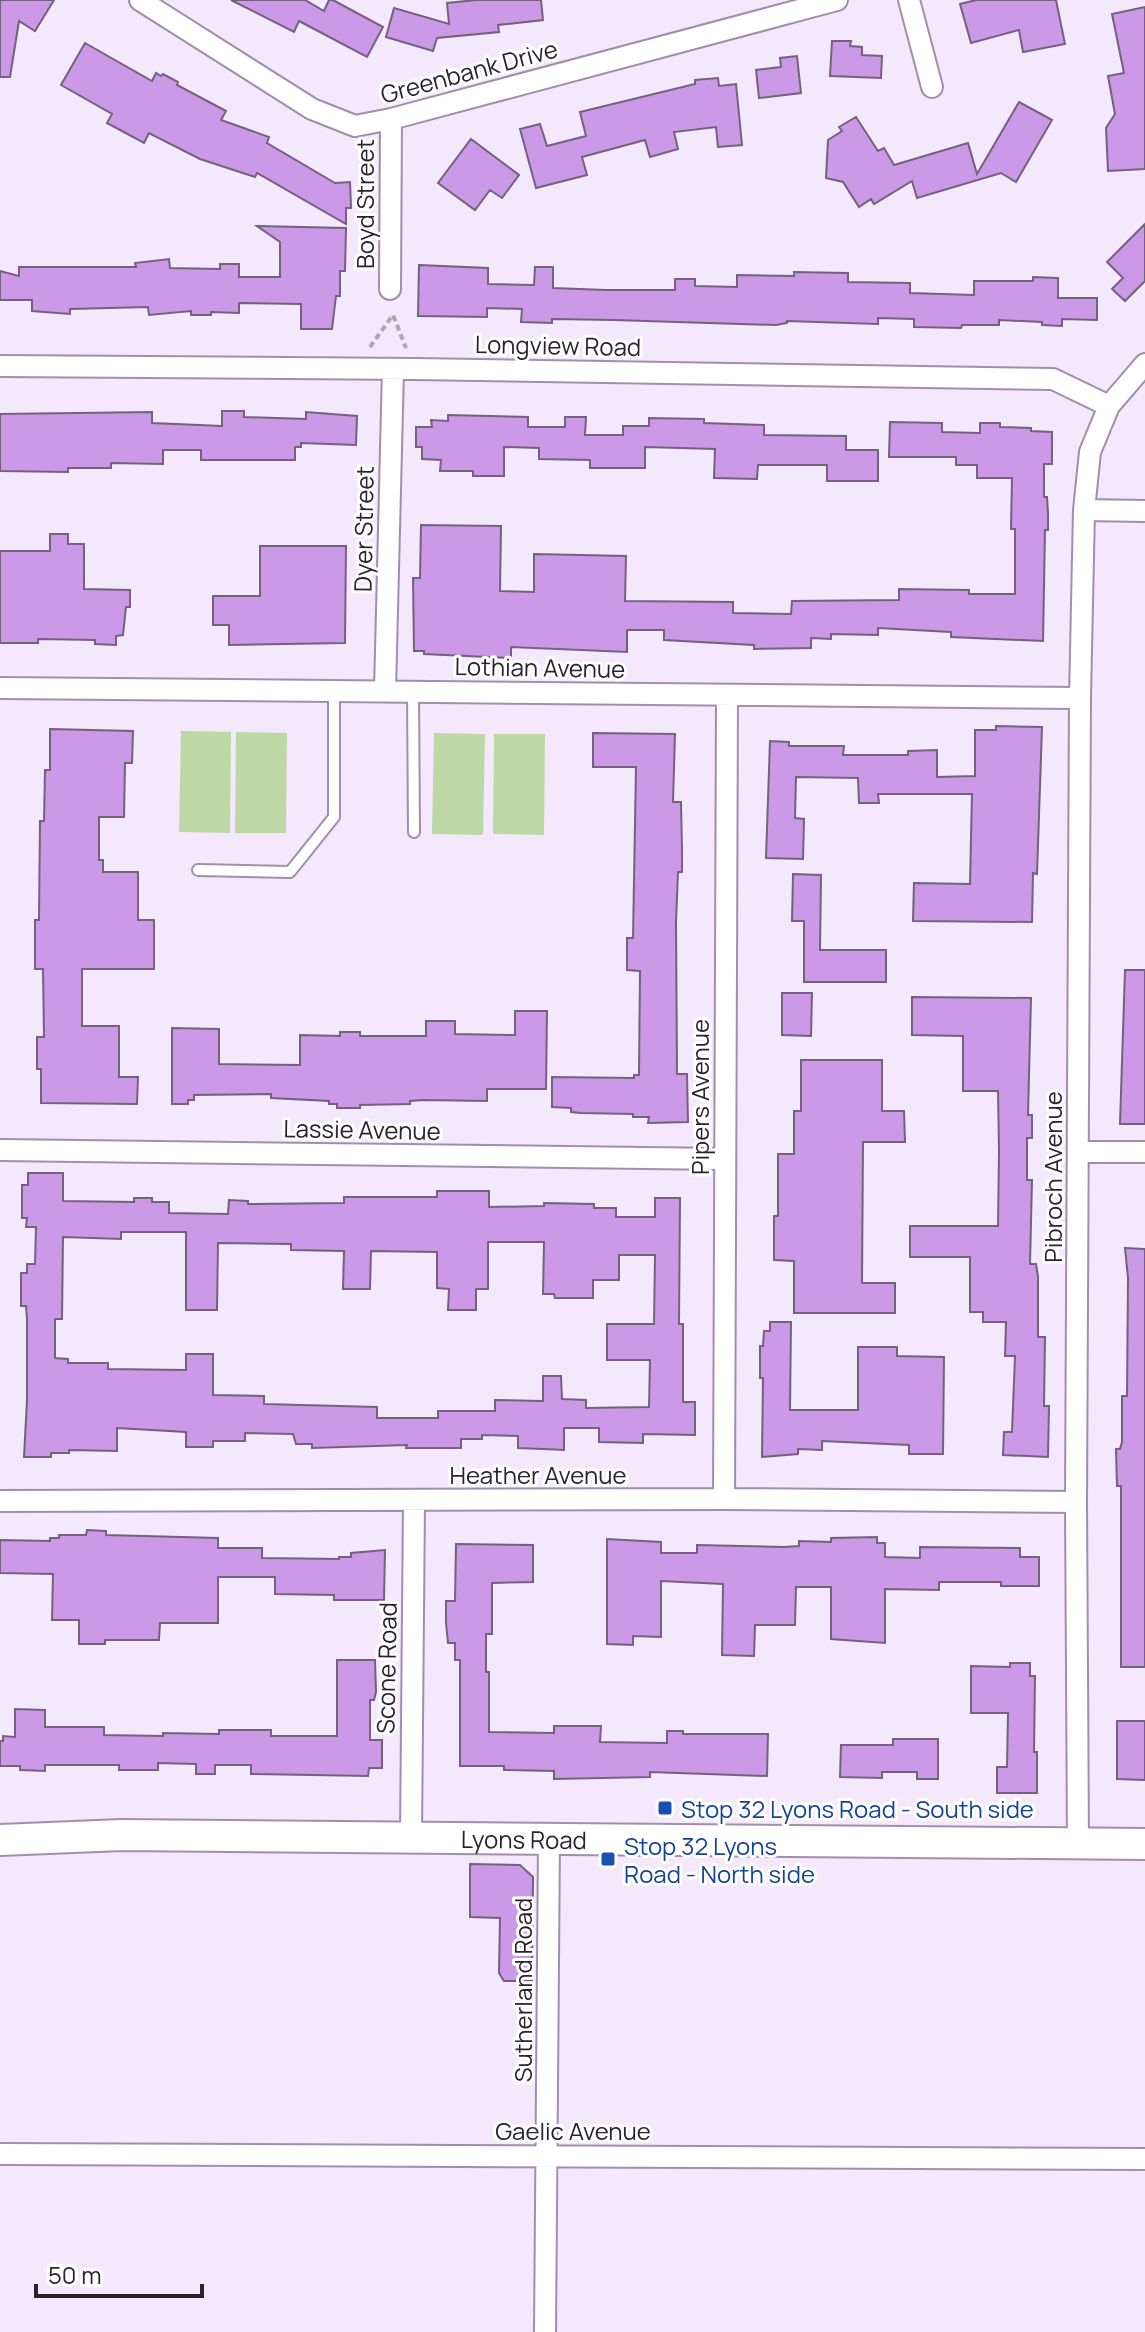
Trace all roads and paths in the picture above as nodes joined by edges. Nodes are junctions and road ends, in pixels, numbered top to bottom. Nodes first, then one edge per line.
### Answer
1 (140, 0) edge
2 (837, 0) edge
3 (909, 0) edge
4 (932, 87) dead end
5 (391, 119) junction
6 (390, 289) dead end
7 (381, 350) dead end
8 (407, 350) junction
9 (415, 351) dead end
10 (393, 360) junction
11 (1145, 364) edge
12 (0, 366) edge
13 (1109, 406) junction
14 (1084, 510) junction
15 (1145, 511) edge
16 (0, 688) edge
17 (334, 691) junction
18 (385, 691) junction
19 (413, 691) junction
20 (727, 696) junction
21 (1080, 698) junction
22 (414, 832) dead end
23 (198, 870) dead end
24 (0, 1150) edge
25 (1079, 1152) junction
26 (1145, 1152) edge
27 (724, 1159) junction
28 (724, 1499) junction
29 (0, 1501) edge
30 (414, 1501) junction
31 (1076, 1502) junction
32 (411, 1837) junction
33 (549, 1839) junction
34 (0, 1840) edge
35 (1078, 1844) junction
36 (1145, 1844) edge
37 (0, 2154) edge
38 (548, 2155) junction
39 (1145, 2159) edge
40 (545, 2332) edge

1 - 5 street, Greenbank Drive
2 - 5 street, Greenbank Drive
3 - 4 street
5 - 6 street, Boyd Street
7 - 8 path
8 - 9 path
8 - 10 path
10 - 12 street, Longview Road
10 - 13 street, Longview Road
10 - 18 street, Dyer Street
11 - 13 street, Pibroch Avenue
13 - 14 street, Pibroch Avenue
14 - 15 street
14 - 21 street, Pibroch Avenue
16 - 17 street, Lothian Avenue
17 - 18 street, Lothian Avenue
17 - 23 lane
18 - 19 street, Lothian Avenue
19 - 20 street, Lothian Avenue
19 - 22 lane
20 - 21 street, Lothian Avenue
20 - 27 street, Pipers Avenue
21 - 25 street, Pibroch Avenue
24 - 27 street, Lassie Avenue
25 - 26 street
25 - 31 street, Pibroch Avenue
27 - 28 street, Pipers Avenue
28 - 30 street, Heather Avenue
28 - 31 street, Heather Avenue
29 - 30 street, Heather Avenue
30 - 32 street, Scone Road
31 - 35 street, Pibroch Avenue
32 - 33 street, Lyons Road
32 - 34 street, Lyons Road
33 - 35 street, Lyons Road
33 - 38 street, Sutherland Road
35 - 36 street, Lyons Road
37 - 38 street, Gaelic Avenue
38 - 39 street, Gaelic Avenue
38 - 40 street, Sutherland Road

